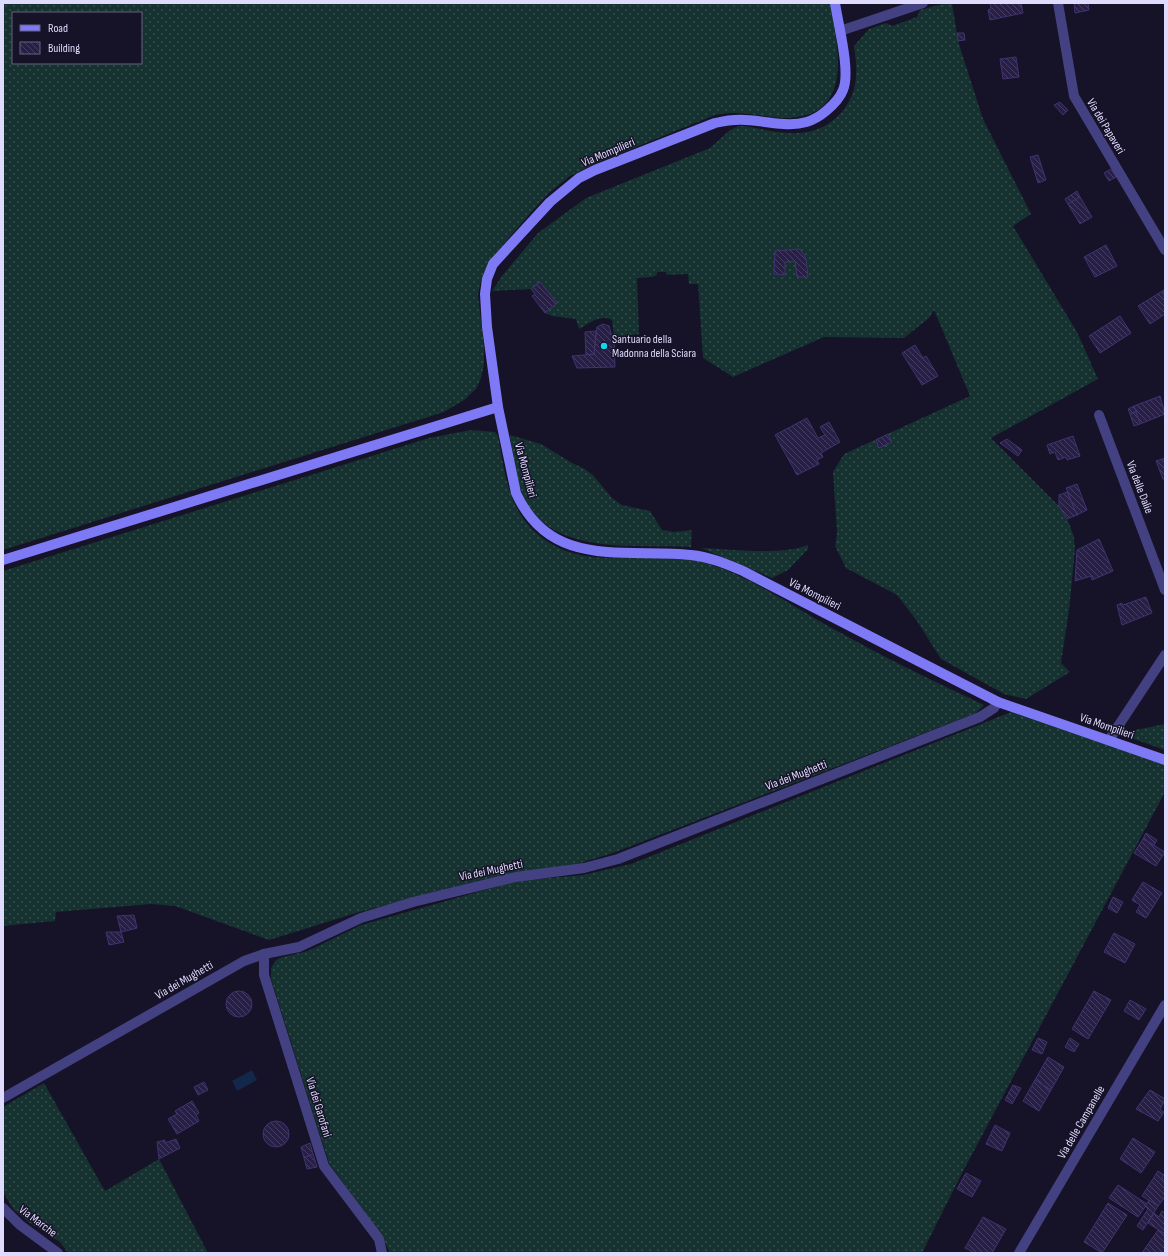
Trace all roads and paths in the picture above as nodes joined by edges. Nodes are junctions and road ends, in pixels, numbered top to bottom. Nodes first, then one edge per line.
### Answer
1 (835, 3) edge
2 (923, 3) edge
3 (1058, 3) edge
4 (840, 31) junction
5 (1165, 250) edge
6 (498, 407) junction
7 (1099, 415) dead end
8 (3, 560) edge
9 (1165, 590) edge
10 (1165, 655) edge
11 (998, 702) junction
12 (1109, 740) junction
13 (1165, 760) edge
14 (264, 954) junction
15 (1165, 1005) edge
16 (3, 1098) edge
17 (3, 1208) edge
18 (58, 1253) edge
19 (382, 1253) edge
20 (1019, 1253) edge

1 - 4 street, Via Mompilieri
2 - 4 street
3 - 5 street, Via dei Papaveri
4 - 6 street, Via Mompilieri
6 - 8 street
6 - 11 street, Via Mompilieri
7 - 9 street, Via delle Dalie
10 - 12 street
11 - 12 street, Via Mompilieri
11 - 14 street, Via dei Mughetti
12 - 13 street, Via Mompilieri
14 - 16 street, Via dei Mughetti
14 - 19 street, Via dei Garofani
15 - 20 street, Via delle Campanelle
17 - 18 street, Via Marche

